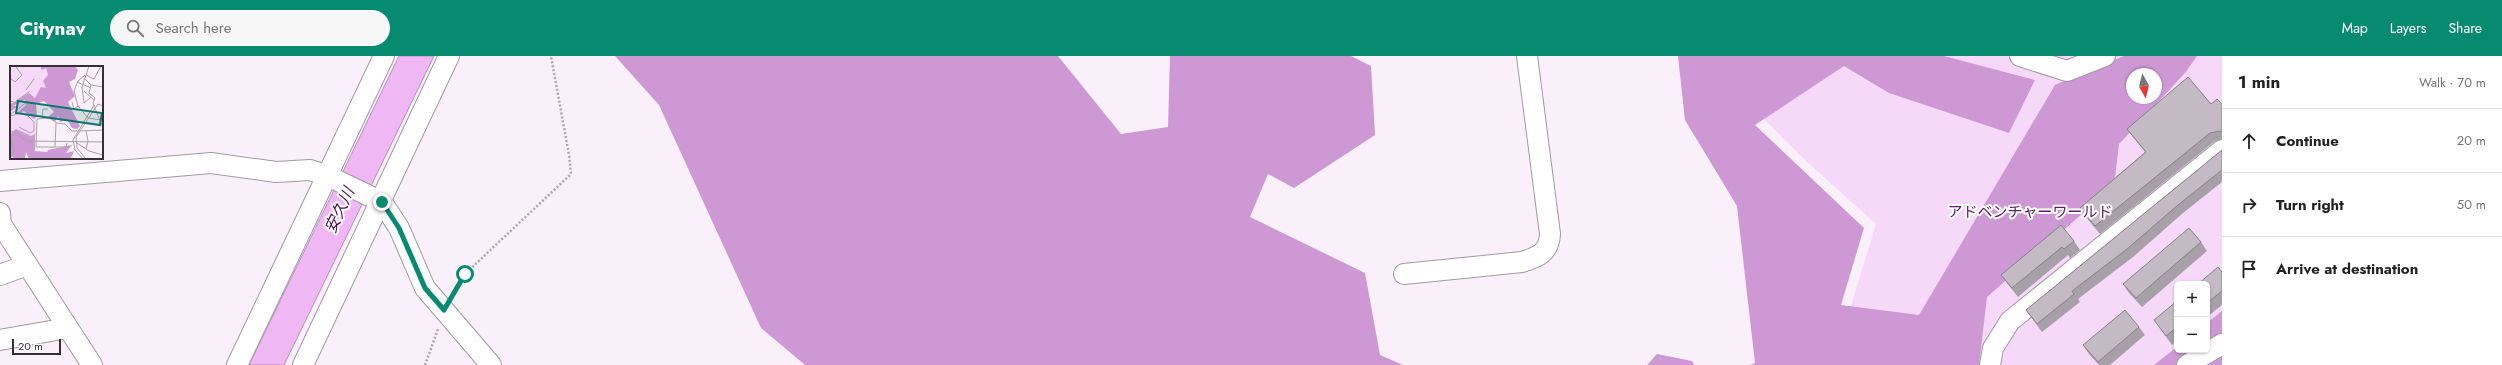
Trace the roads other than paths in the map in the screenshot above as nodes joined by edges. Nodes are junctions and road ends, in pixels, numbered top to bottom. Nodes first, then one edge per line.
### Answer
1 (384, 56) edge
2 (448, 56) edge
3 (1527, 56) edge
4 (2020, 56) edge
5 (2105, 56) edge
6 (2222, 150) edge
7 (326, 175) junction
8 (0, 182) edge
9 (382, 202) junction
10 (0, 213) edge
11 (27, 265) junction
12 (1404, 274) dead end
13 (0, 275) edge
14 (68, 328) junction
15 (0, 340) edge
16 (2222, 344) edge
17 (92, 365) edge
18 (236, 365) edge
19 (303, 365) edge
20 (491, 365) edge
21 (1990, 365) edge
22 (2187, 365) edge

1 - 7 street
2 - 9 street
3 - 12 street
4 - 5 street
6 - 21 street
7 - 8 street
7 - 9 street
7 - 18 street
9 - 19 street
9 - 20 street
10 - 11 street
11 - 13 street
11 - 14 street
14 - 15 street
14 - 17 street
16 - 22 street

